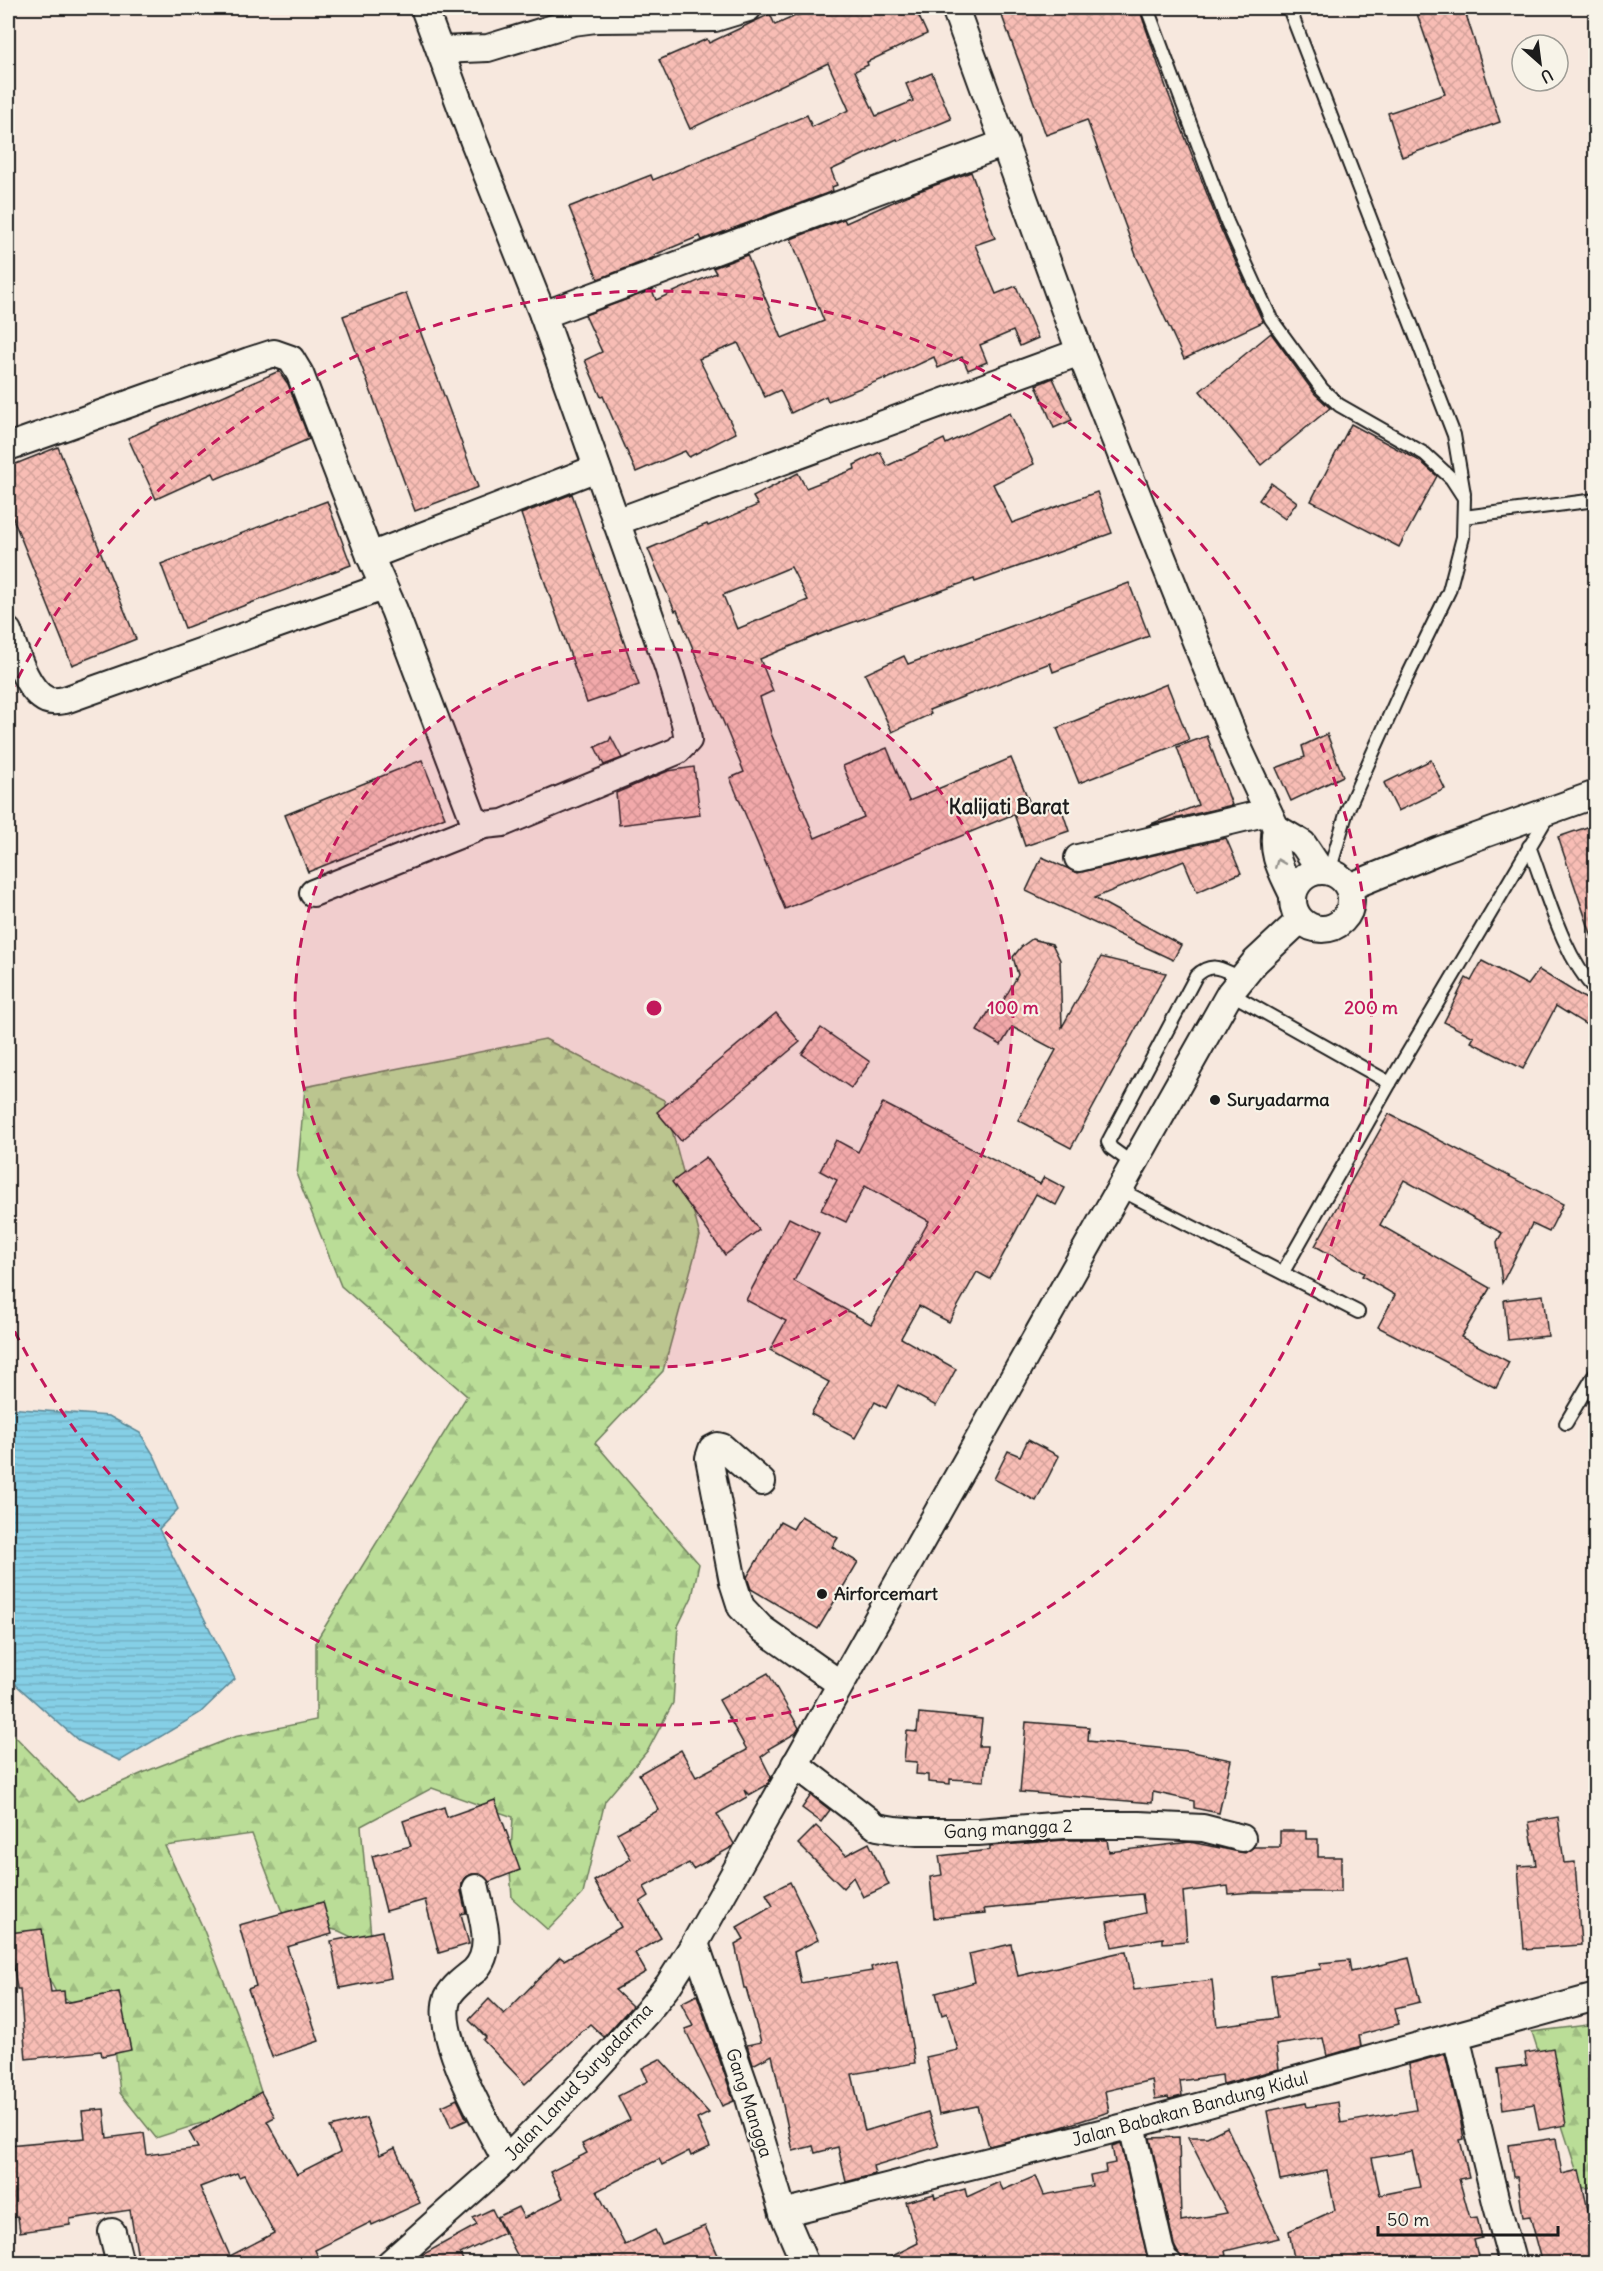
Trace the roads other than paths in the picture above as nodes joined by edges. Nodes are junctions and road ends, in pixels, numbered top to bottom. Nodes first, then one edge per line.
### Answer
1 (424, 8) edge
2 (748, 8) edge
3 (955, 8) edge
4 (1147, 8) edge
5 (1289, 8) edge
6 (440, 50) junction
7 (1005, 142) junction
8 (543, 315) junction
9 (1080, 352) junction
10 (8, 447) edge
11 (597, 468) junction
12 (1464, 498) junction
13 (1596, 500) edge
14 (1464, 517) junction
15 (616, 522) junction
16 (370, 556) junction
17 (383, 587) junction
18 (8, 631) edge
19 (1596, 794) edge
20 (1552, 809) junction
21 (1272, 820) junction
22 (484, 825) junction
23 (1529, 846) junction
24 (1078, 858) dead end
25 (1333, 877) junction
26 (313, 893) dead end
27 (1293, 895) junction
28 (1300, 920) junction
29 (1235, 986) junction
30 (1596, 991) edge
31 (1390, 1083) junction
32 (1133, 1164) junction
33 (1119, 1189) junction
34 (1283, 1272) junction
35 (1358, 1312) dead end
36 (1596, 1372) edge
37 (1566, 1423) dead end
38 (762, 1482) dead end
39 (839, 1683) junction
40 (795, 1764) junction
41 (1242, 1838) dead end
42 (476, 1888) dead end
43 (694, 1942) junction
44 (1596, 1997) edge
45 (1456, 2036) junction
46 (1132, 2125) junction
47 (506, 2160) junction
48 (783, 2213) junction
49 (112, 2232) dead end
50 (120, 2264) edge
51 (389, 2264) edge
52 (805, 2264) edge
53 (1169, 2264) edge
54 (1512, 2264) edge

1 - 6 street
2 - 6 street
3 - 7 street
4 - 12 lane
5 - 12 lane
6 - 8 street
7 - 8 street
7 - 9 street
8 - 11 street
9 - 15 street
9 - 21 street
10 - 16 street
11 - 15 street
11 - 16 street
12 - 14 lane
13 - 14 lane
14 - 25 lane
15 - 22 street
16 - 17 street
17 - 18 street
17 - 22 street
19 - 20 street
20 - 23 lane
20 - 25 street
21 - 24 street
21 - 25 street
27 -> 21 street
22 - 26 street
23 - 30 lane
23 - 31 lane
25 - 27 street
25 - 28 street
27 - 28 street
28 - 29 street, Jalan Lanud Suryadarma
29 - 31 lane
29 - 32 street, Jalan Lanud Suryadarma
29 - 32 lane
31 - 34 lane
32 - 33 street, Jalan Lanud Suryadarma
33 - 34 lane
33 - 39 street, Jalan Lanud Suryadarma
34 - 35 lane
36 - 37 lane
38 - 39 street
39 - 40 street, Jalan Lanud Suryadarma
40 - 41 street, Gang mangga 2
40 - 43 street, Jalan Lanud Suryadarma
42 - 47 street
43 - 47 street, Jalan Lanud Suryadarma
43 - 48 street, Gang Mangga
44 - 45 street, Jalan Babakan Bandung Kidul
45 - 46 street, Jalan Babakan Bandung Kidul
45 - 54 street
46 - 48 street, Jalan Babakan Bandung Kidul
46 - 53 street
47 - 51 street, Jalan Lanud Suryadarma
48 - 52 street, Gang Mangga
49 - 50 street

